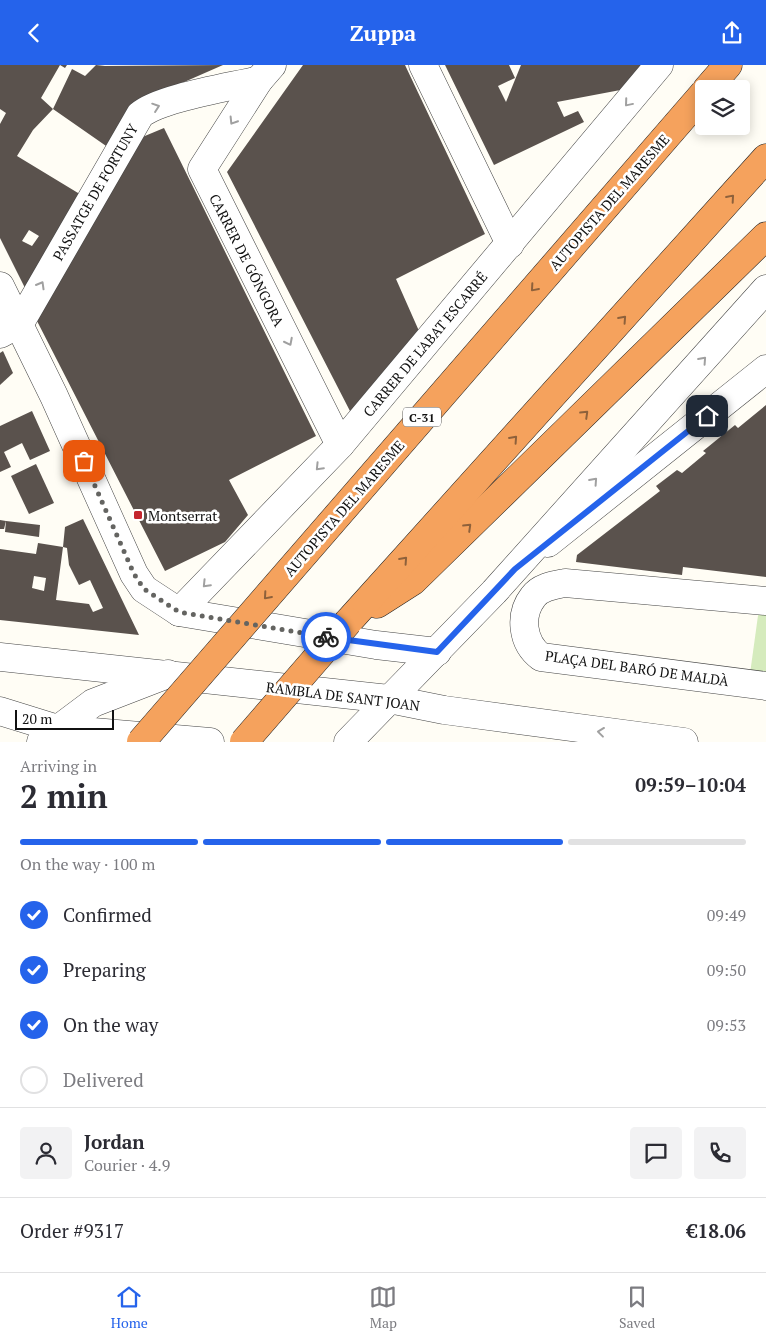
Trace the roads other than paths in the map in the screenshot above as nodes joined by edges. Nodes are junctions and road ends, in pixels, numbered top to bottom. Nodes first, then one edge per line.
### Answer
1 (423, 65) edge
2 (659, 65) edge
3 (728, 65) edge
4 (265, 73) edge
5 (715, 80) edge
6 (695, 103) edge
7 (766, 158) edge
8 (766, 236) edge
9 (510, 244) junction
10 (0, 286) edge
11 (766, 289) edge
12 (10, 329) edge
13 (766, 369) edge
14 (340, 445) junction
15 (515, 569) junction
16 (766, 601) edge
17 (179, 612) junction
18 (348, 622) junction
19 (437, 652) junction
20 (0, 657) edge
21 (168, 674) junction
22 (766, 686) edge
23 (389, 699) junction
24 (0, 711) edge
25 (50, 736) edge
26 (141, 742) edge
27 (210, 742) edge
28 (244, 742) edge
29 (348, 742) edge
30 (684, 742) edge

1 - 9 street
2 -> 9 street, CARRER DE L'ABAT ESCARRÉ
3 - 5 highway
12 -> 4 street, PASSATGE DE FORTUNY
4 -> 14 street, CARRER DE GÓNGORA
6 -> 26 highway, AUTOPISTA DEL MARESME / C-31, bridge
18 -> 7 highway
18 -> 8 highway
9 - 14 street, CARRER DE L'ABAT ESCARRÉ
10 - 12 street
15 -> 11 street
12 - 17 street
13 - 15 street
14 -> 17 street, CARRER DE L'ABAT ESCARRÉ
15 - 19 street
16 - 22 street, PLAÇA DEL BARÓ DE MALDÀ
17 - 19 street
18 - 28 highway, bridge
19 - 23 street
20 - 21 street, RAMBLA DE SANT JOAN
21 - 23 street, RAMBLA DE SANT JOAN
21 - 25 street
23 - 29 street
30 -> 23 street, RAMBLA DE SANT JOAN
24 - 25 street
25 - 27 street

